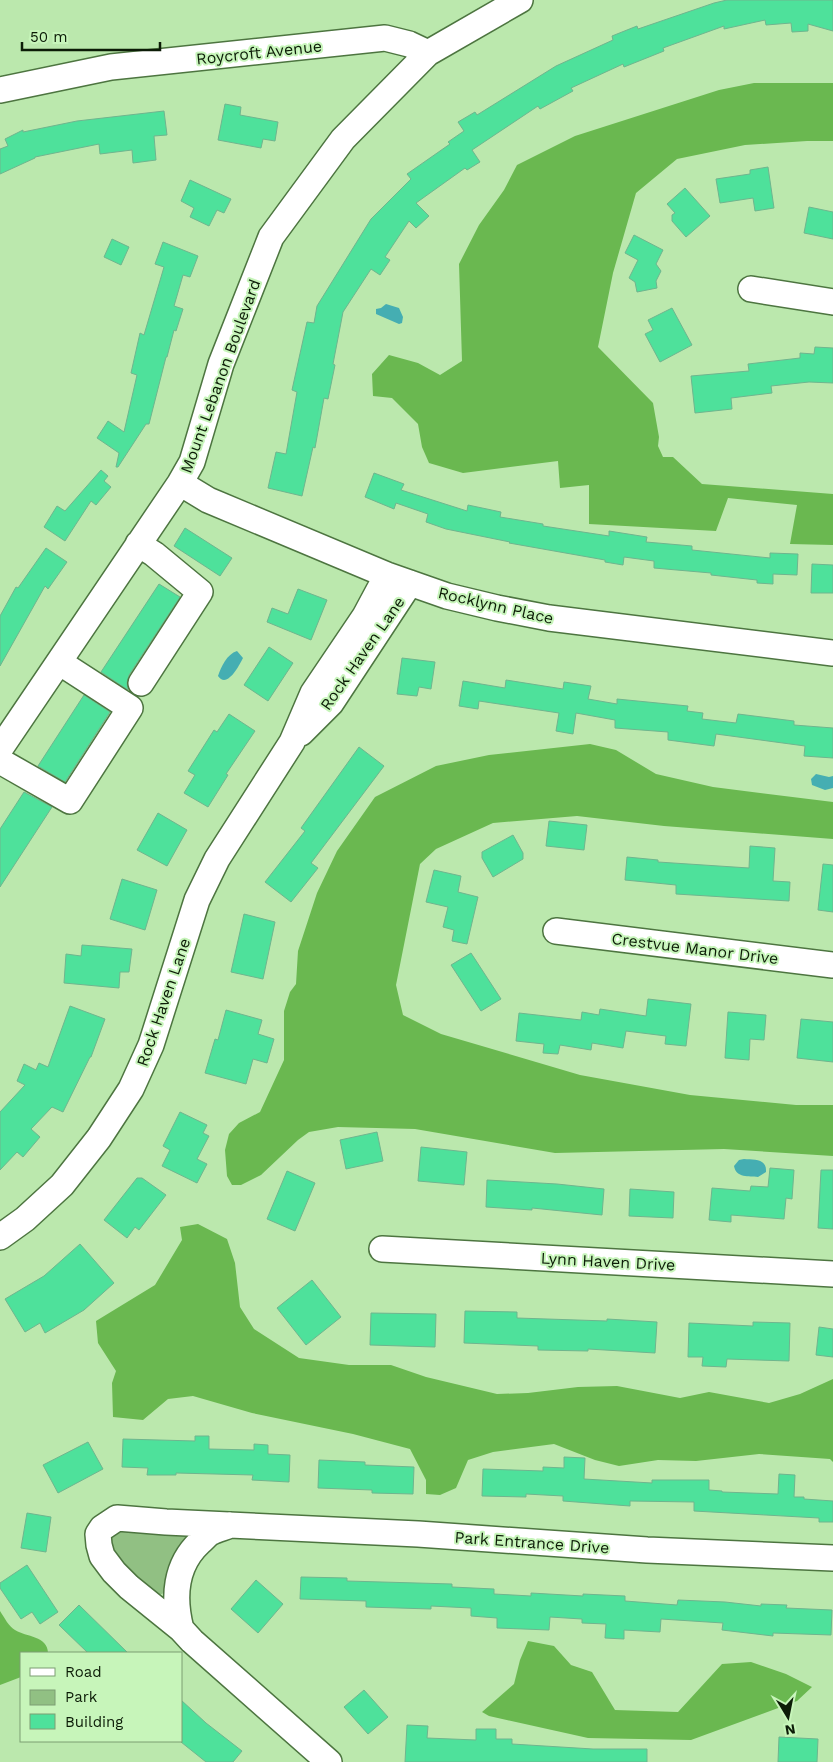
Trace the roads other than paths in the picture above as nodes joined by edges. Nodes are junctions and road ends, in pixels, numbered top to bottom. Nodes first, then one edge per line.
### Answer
1 (511, 2) edge
2 (428, 54) junction
3 (0, 90) edge
4 (751, 289) dead end
5 (833, 302) edge
6 (180, 483) junction
7 (138, 544) junction
8 (387, 575) junction
9 (410, 583) junction
10 (833, 653) edge
11 (59, 662) junction
12 (344, 665) junction
13 (141, 683) dead end
14 (0, 749) edge
15 (0, 761) edge
16 (556, 931) dead end
17 (833, 965) edge
18 (0, 1237) edge
19 (382, 1249) dead end
20 (833, 1274) edge
21 (230, 1525) junction
22 (833, 1558) edge
23 (181, 1629) junction
24 (330, 1762) edge

1 - 2 street, Mount Lebanon Boulevard
2 - 3 street, Roycroft Avenue
2 - 6 street, Mount Lebanon Boulevard
4 - 5 street
6 - 7 street, Mount Lebanon Boulevard
6 - 8 street, Rocklynn Place
7 - 11 street, Mount Lebanon Boulevard
7 - 13 street
8 - 9 street, Rocklynn Place
8 - 12 street, Rock Haven Lane
9 - 10 street, Rocklynn Place
9 - 12 street, Rock Haven Lane
11 - 14 street, Mount Lebanon Boulevard
11 - 15 street
12 - 18 street, Rock Haven Lane
16 - 17 street, Crestvue Manor Drive
19 - 20 street, Lynn Haven Drive
21 - 22 street, Park Entrance Drive
21 - 23 street, Park Entrance Drive
21 - 23 street, Park Entrance Drive
23 - 24 street

